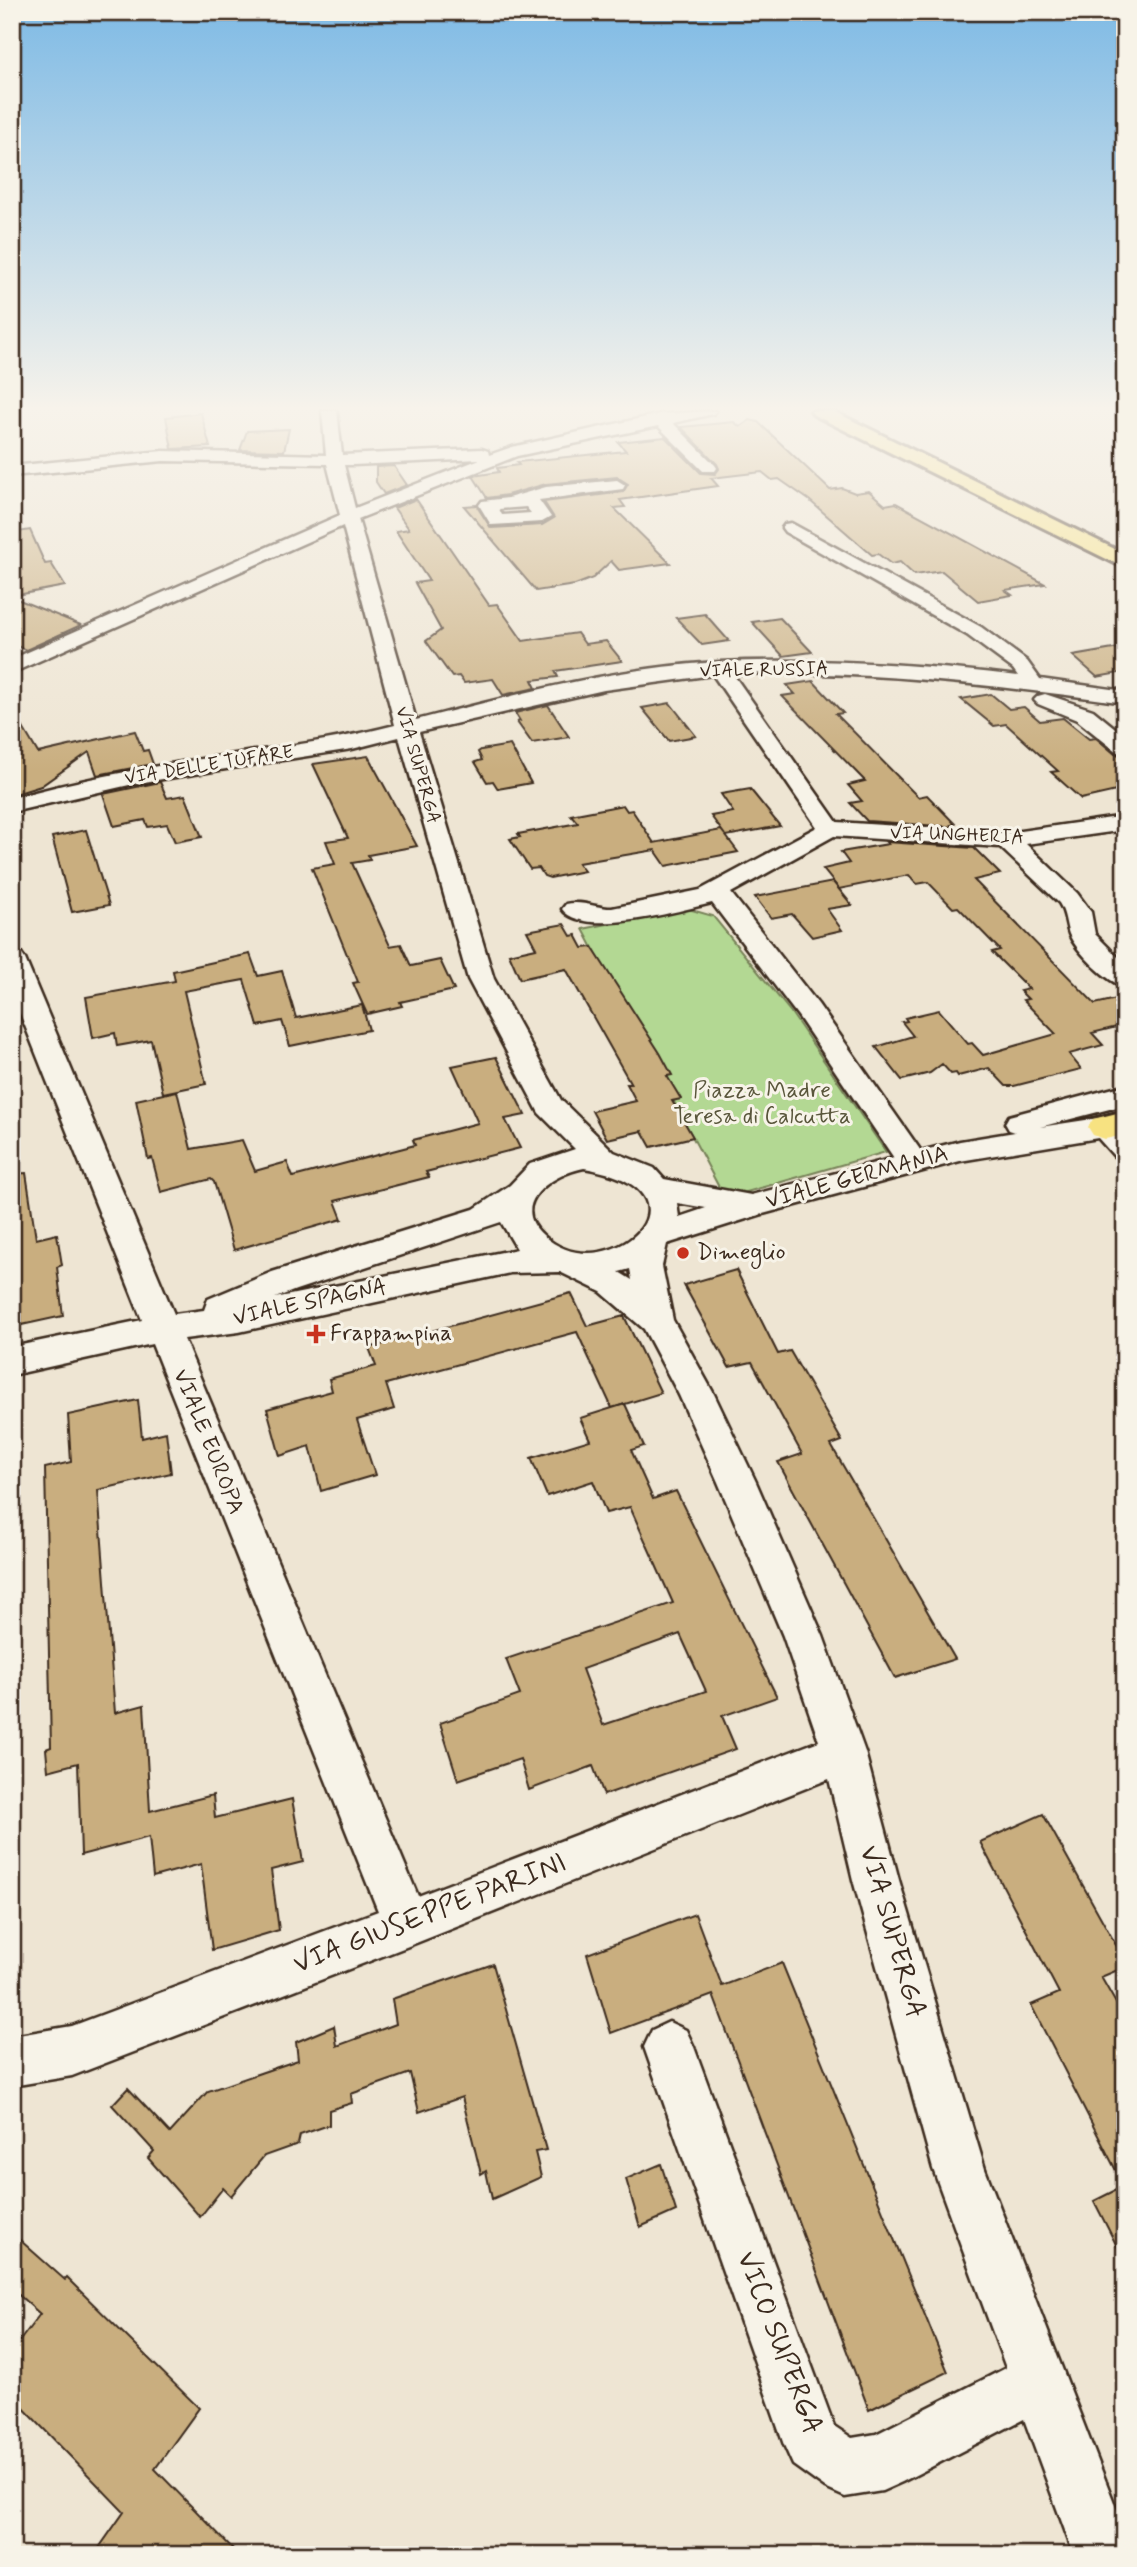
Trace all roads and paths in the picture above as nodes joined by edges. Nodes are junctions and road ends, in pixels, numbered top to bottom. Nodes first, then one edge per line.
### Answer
1 (318, 531) edge
2 (353, 531) edge
3 (796, 531) edge
4 (1065, 531) edge
5 (1087, 531) edge
6 (1125, 549) edge
7 (1125, 562) edge
8 (12, 667) edge
9 (719, 668) junction
10 (979, 680) junction
11 (1034, 685) junction
12 (1125, 697) edge
13 (407, 728) junction
14 (1125, 747) edge
15 (12, 804) edge
16 (1125, 823) edge
17 (830, 829) junction
18 (1007, 840) junction
19 (718, 892) junction
20 (575, 909) dead end
21 (12, 959) edge
22 (1125, 979) edge
23 (1125, 1095) edge
24 (549, 1106) junction
25 (1118, 1133) edge
26 (960, 1151) junction
27 (603, 1159) junction
28 (913, 1163) junction
29 (528, 1183) junction
30 (658, 1189) junction
31 (754, 1205) junction
32 (424, 1235) junction
33 (654, 1240) junction
34 (567, 1262) junction
35 (443, 1276) junction
36 (656, 1320) junction
37 (169, 1328) junction
38 (12, 1361) edge
39 (844, 1752) junction
40 (406, 1924) junction
41 (669, 2047) dead end
42 (12, 2061) edge
43 (1039, 2381) junction
44 (1104, 2555) edge

1 - 8 street
2 - 13 street, VIA SUPERGA
3 - 11 street
4 - 7 highway
5 - 6 highway
9 - 10 street, VIALE RUSSIA
9 - 13 street, VIALE RUSSIA
9 - 17 street
10 - 11 street, VIALE RUSSIA
10 - 14 street
11 - 12 street, VIALE RUSSIA
13 - 15 street, VIA DELLE TUFARE
13 - 24 street, VIA SUPERGA
16 - 18 street, VIA UNGHERIA
17 - 18 street, VIA UNGHERIA
17 - 19 street
18 - 22 street
19 - 20 street
19 - 28 street
21 - 37 street, VIALE EUROPA
23 - 26 street, VIALE GERMANIA
24 - 27 street, VIA SUPERGA
24 - 29 street, VIA SUPERGA
25 - 26 street, VIALE GERMANIA
26 - 28 street, VIALE GERMANIA
27 - 29 street
27 - 30 street
28 - 31 street, VIALE GERMANIA
29 - 32 street, VIALE SPAGNA
29 - 34 street
30 - 31 street, VIALE GERMANIA
30 - 33 street
31 - 33 street, VIALE GERMANIA
32 - 35 street
32 - 37 street, VIALE SPAGNA
33 - 34 street
33 - 36 street, VIA SUPERGA
34 - 35 street, VIALE SPAGNA
34 - 36 street, VIA SUPERGA
35 - 37 street, VIALE SPAGNA
36 - 39 street, VIA SUPERGA
37 - 38 street, VIALE SPAGNA
37 - 40 street, VIALE EUROPA
39 - 40 street, VIA GIUSEPPE PARINI
39 - 43 street, VIA SUPERGA
40 - 42 street, VIA GIUSEPPE PARINI
41 - 43 street, VICO SUPERGA
43 - 44 street, VIA SUPERGA

